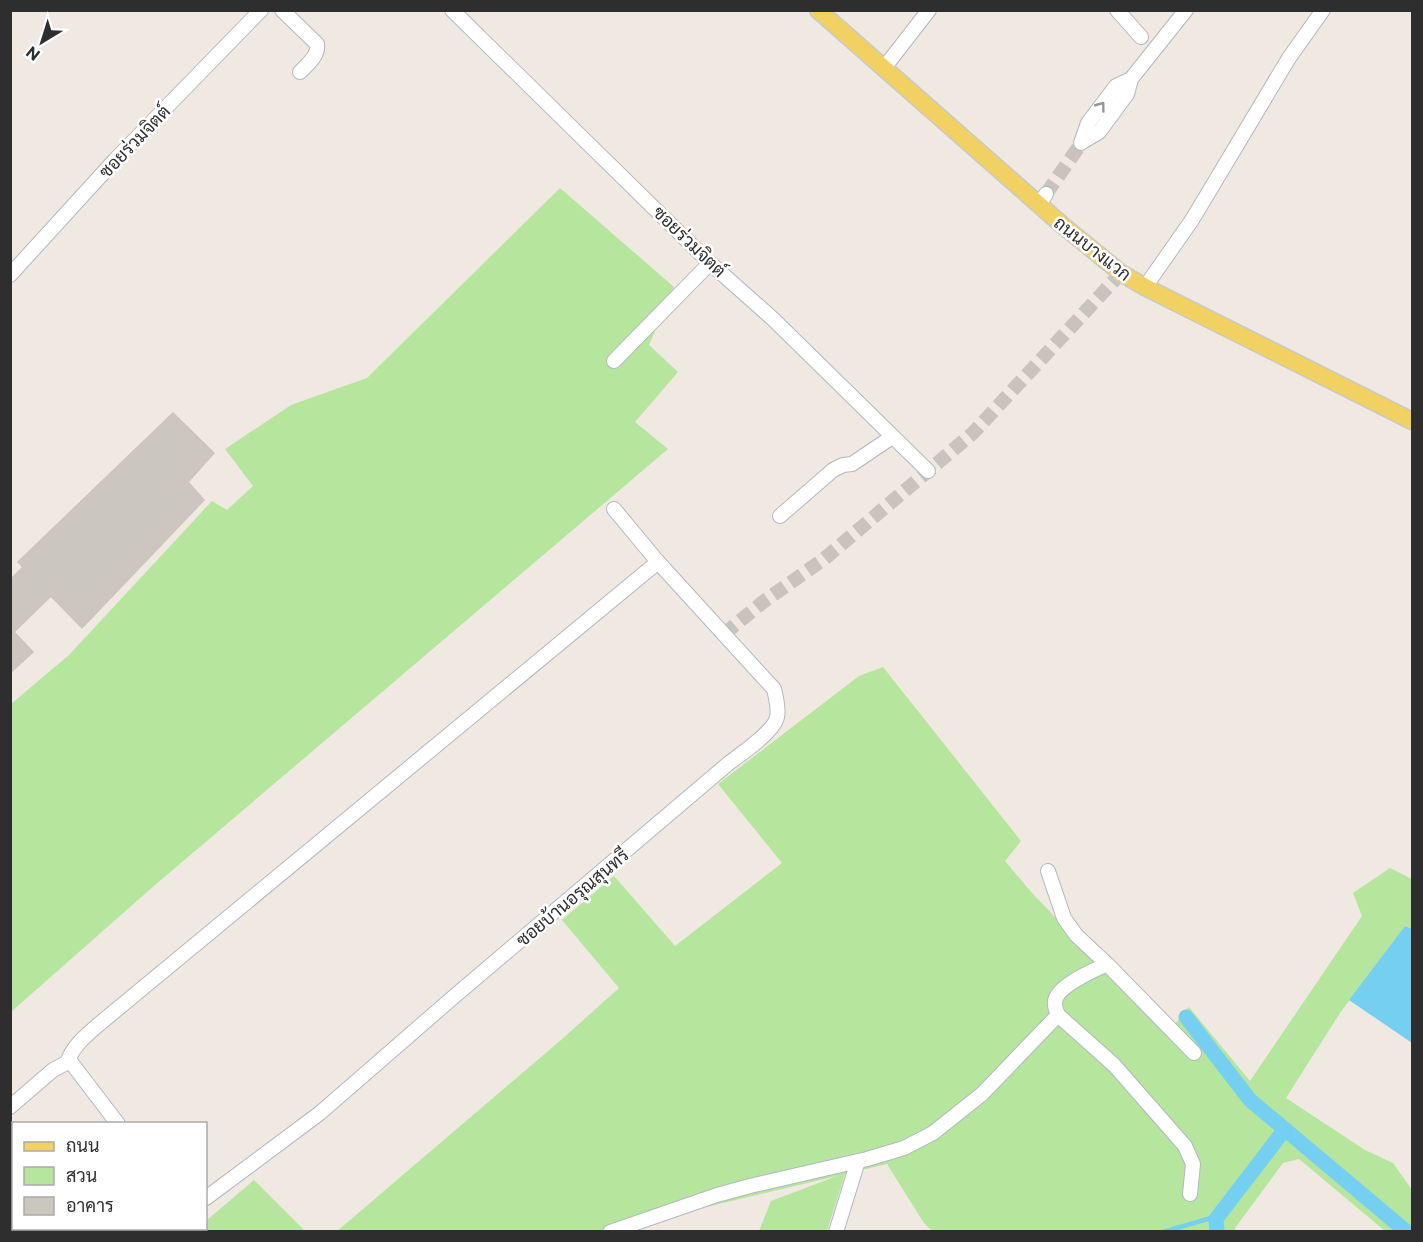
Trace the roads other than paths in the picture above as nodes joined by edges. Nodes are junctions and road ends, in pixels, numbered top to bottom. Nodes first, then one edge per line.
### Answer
1 (261, 10) edge
2 (282, 10) edge
3 (452, 10) edge
4 (819, 10) edge
5 (929, 10) edge
6 (1117, 10) edge
7 (1186, 10) edge
8 (1323, 10) edge
9 (1142, 37) dead end
10 (884, 68) junction
11 (300, 72) dead end
12 (1081, 143) tunnel mouth
13 (710, 263) junction
14 (10, 275) edge
15 (1145, 287) junction
16 (614, 361) dead end
17 (1413, 421) edge
18 (892, 437) junction
19 (928, 471) dead end
20 (614, 509) dead end
21 (780, 516) dead end
22 (658, 562) junction
23 (1048, 871) dead end
24 (1107, 964) junction
25 (1058, 1015) junction
26 (1194, 1053) dead end
27 (70, 1061) junction
28 (10, 1107) edge
29 (116, 1122) edge
30 (858, 1161) junction
31 (1190, 1194) dead end
32 (207, 1197) edge
33 (610, 1232) edge
34 (836, 1232) edge

1 - 14 street, ซอยร่วมจิตต์
2 - 11 street
3 - 13 street, ซอยร่วมจิตต์
4 - 10 main road, ถนนบางแวก
5 - 10 street
6 - 9 street
7 - 12 street
8 - 15 street
10 - 15 main road, ถนนบางแวก
13 - 16 street
13 - 18 street, ซอยร่วมจิตต์
15 - 17 main road, ถนนบางแวก
18 - 19 street, ซอยร่วมจิตต์
18 - 21 street
20 - 22 street, ซอยบ้านอรุณสุนทรี
22 - 27 street
22 - 32 street, ซอยบ้านอรุณสุนทรี
23 - 24 street
24 - 25 street
24 - 26 street
25 - 30 street
25 - 31 street
27 - 28 street
27 - 29 street
30 - 33 street
30 - 34 street

